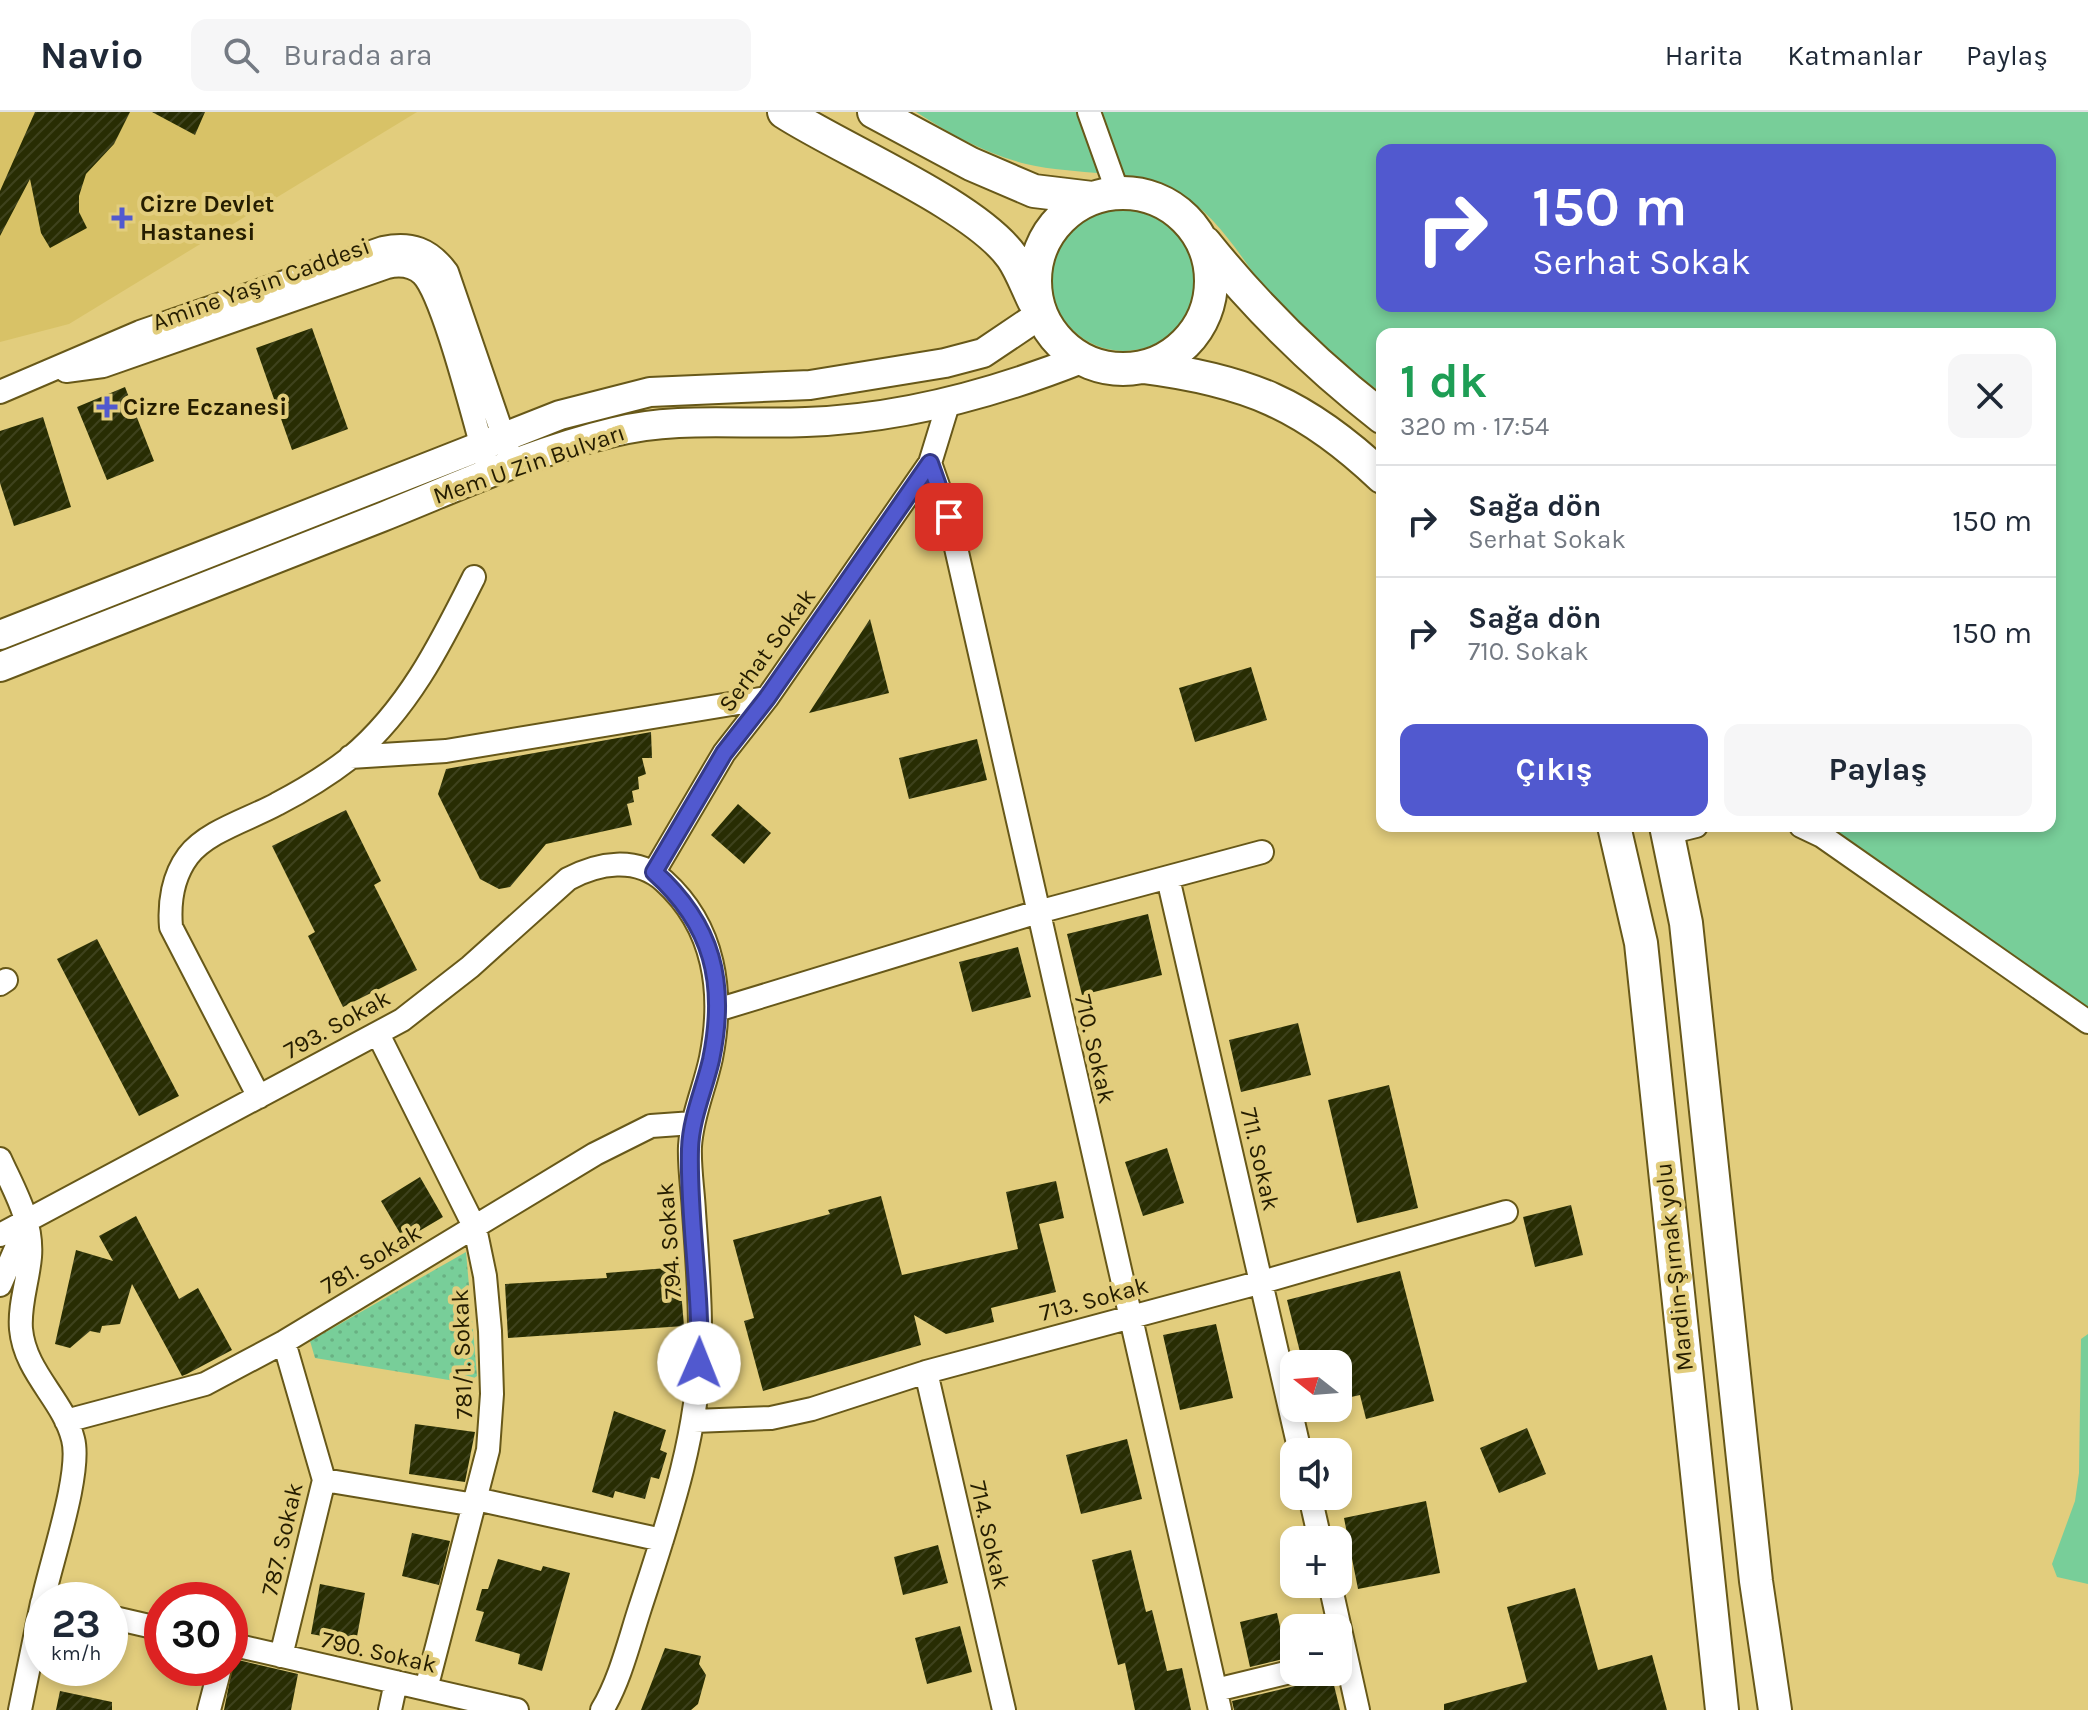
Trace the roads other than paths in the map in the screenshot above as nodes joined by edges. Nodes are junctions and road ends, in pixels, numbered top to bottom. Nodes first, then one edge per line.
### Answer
1 (784, 112) edge
2 (874, 112) edge
3 (1089, 112) edge
4 (1105, 195) junction
5 (1191, 225) junction
6 (1041, 314) junction
7 (1081, 359) junction
8 (1143, 367) junction
9 (0, 392) edge
10 (949, 401) junction
11 (1376, 412) edge
12 (491, 440) junction
13 (930, 463) junction
14 (502, 469) junction
15 (1376, 472) edge
16 (474, 577) dead end
17 (0, 635) edge
18 (0, 667) edge
19 (767, 698) junction
20 (350, 757) junction
21 (1615, 832) edge
22 (1677, 832) edge
23 (1814, 832) edge
24 (1262, 852) dead end
25 (654, 872) junction
26 (1168, 878) junction
27 (1038, 912) junction
28 (717, 1010) junction
29 (2088, 1022) edge
30 (378, 1034) junction
31 (259, 1097) junction
32 (693, 1123) junction
33 (0, 1159) edge
34 (1506, 1212) dead end
35 (28, 1221) junction
36 (475, 1228) junction
37 (0, 1235) edge
38 (1262, 1282) junction
39 (0, 1285) edge
40 (1128, 1316) junction
41 (284, 1342) junction
42 (926, 1372) junction
43 (66, 1421) junction
44 (694, 1421) junction
45 (1297, 1438) edge
46 (324, 1480) junction
47 (476, 1502) junction
48 (662, 1540) junction
49 (46, 1582) edge
50 (248, 1648) edge
51 (281, 1656) junction
52 (1280, 1676) edge
53 (396, 1682) junction
54 (25, 1686) edge
55 (215, 1686) edge
56 (1350, 1686) edge
57 (426, 1689) junction
58 (1218, 1700) edge
59 (20, 1710) edge
60 (209, 1710) edge
61 (390, 1710) edge
62 (517, 1710) edge
63 (602, 1710) edge
64 (1004, 1710) edge
65 (1358, 1710) edge
66 (1722, 1710) edge
67 (1775, 1710) edge

1 - 6 highway
2 - 4 highway
3 - 4 street
4 - 5 highway
4 - 6 highway
5 - 8 highway
5 - 11 highway
6 - 7 highway
6 - 12 main road, Mem U Zin Bulvarı
7 - 8 highway
7 - 10 main road, Mem U Zin Bulvarı
8 - 15 highway
9 - 12 street, Amine Yaşın Caddesi
10 - 13 street
10 - 14 main road, Mem U Zin Bulvarı
12 - 14 street, Amine Yaşın Caddesi
12 - 17 main road, Mem U Zin Bulvarı
13 - 19 street, Serhat Sokak
13 - 27 street, 710. Sokak
14 - 18 main road, Mem U Zin Bulvarı
16 - 20 street
19 - 20 street
19 - 25 street, Serhat Sokak
20 - 31 street
21 - 66 highway, Mardin-Şırnak yolu
22 - 67 highway
23 - 29 street
24 - 26 street
25 - 28 street, 794. Sokak
25 - 30 street, 793. Sokak
26 - 27 street
26 - 38 street, 711. Sokak
27 - 28 street
27 - 40 street, 710. Sokak
28 - 32 street, 794. Sokak
30 - 31 street, 793. Sokak
30 - 36 street, 781/1. Sokak
31 - 35 street, 793. Sokak
32 - 36 street, 781. Sokak
32 - 44 street, 794. Sokak
33 - 35 street
34 - 38 street, 713. Sokak
35 - 37 street, 793. Sokak
35 - 39 street
35 - 43 street
36 - 41 street, 781. Sokak
36 - 47 street, 781/1. Sokak
38 - 40 street, 713. Sokak
38 - 45 street, 711. Sokak
40 - 42 street, 713. Sokak
40 - 58 street, 710. Sokak
41 - 43 street, 781. Sokak
41 - 46 street, 787. Sokak
42 - 44 street, 713. Sokak
42 - 64 street, 714. Sokak
43 - 49 street
44 - 48 street, 794. Sokak
46 - 47 street
46 - 51 street, 787. Sokak
47 - 48 street
47 - 57 street, 781/1. Sokak
48 - 63 street, 794. Sokak
50 - 51 street, 790. Sokak
51 - 53 street, 790. Sokak
52 - 58 street
53 - 57 street, 790. Sokak
53 - 61 street
54 - 59 street
55 - 60 street
56 - 65 street
57 - 62 street, 790. Sokak

